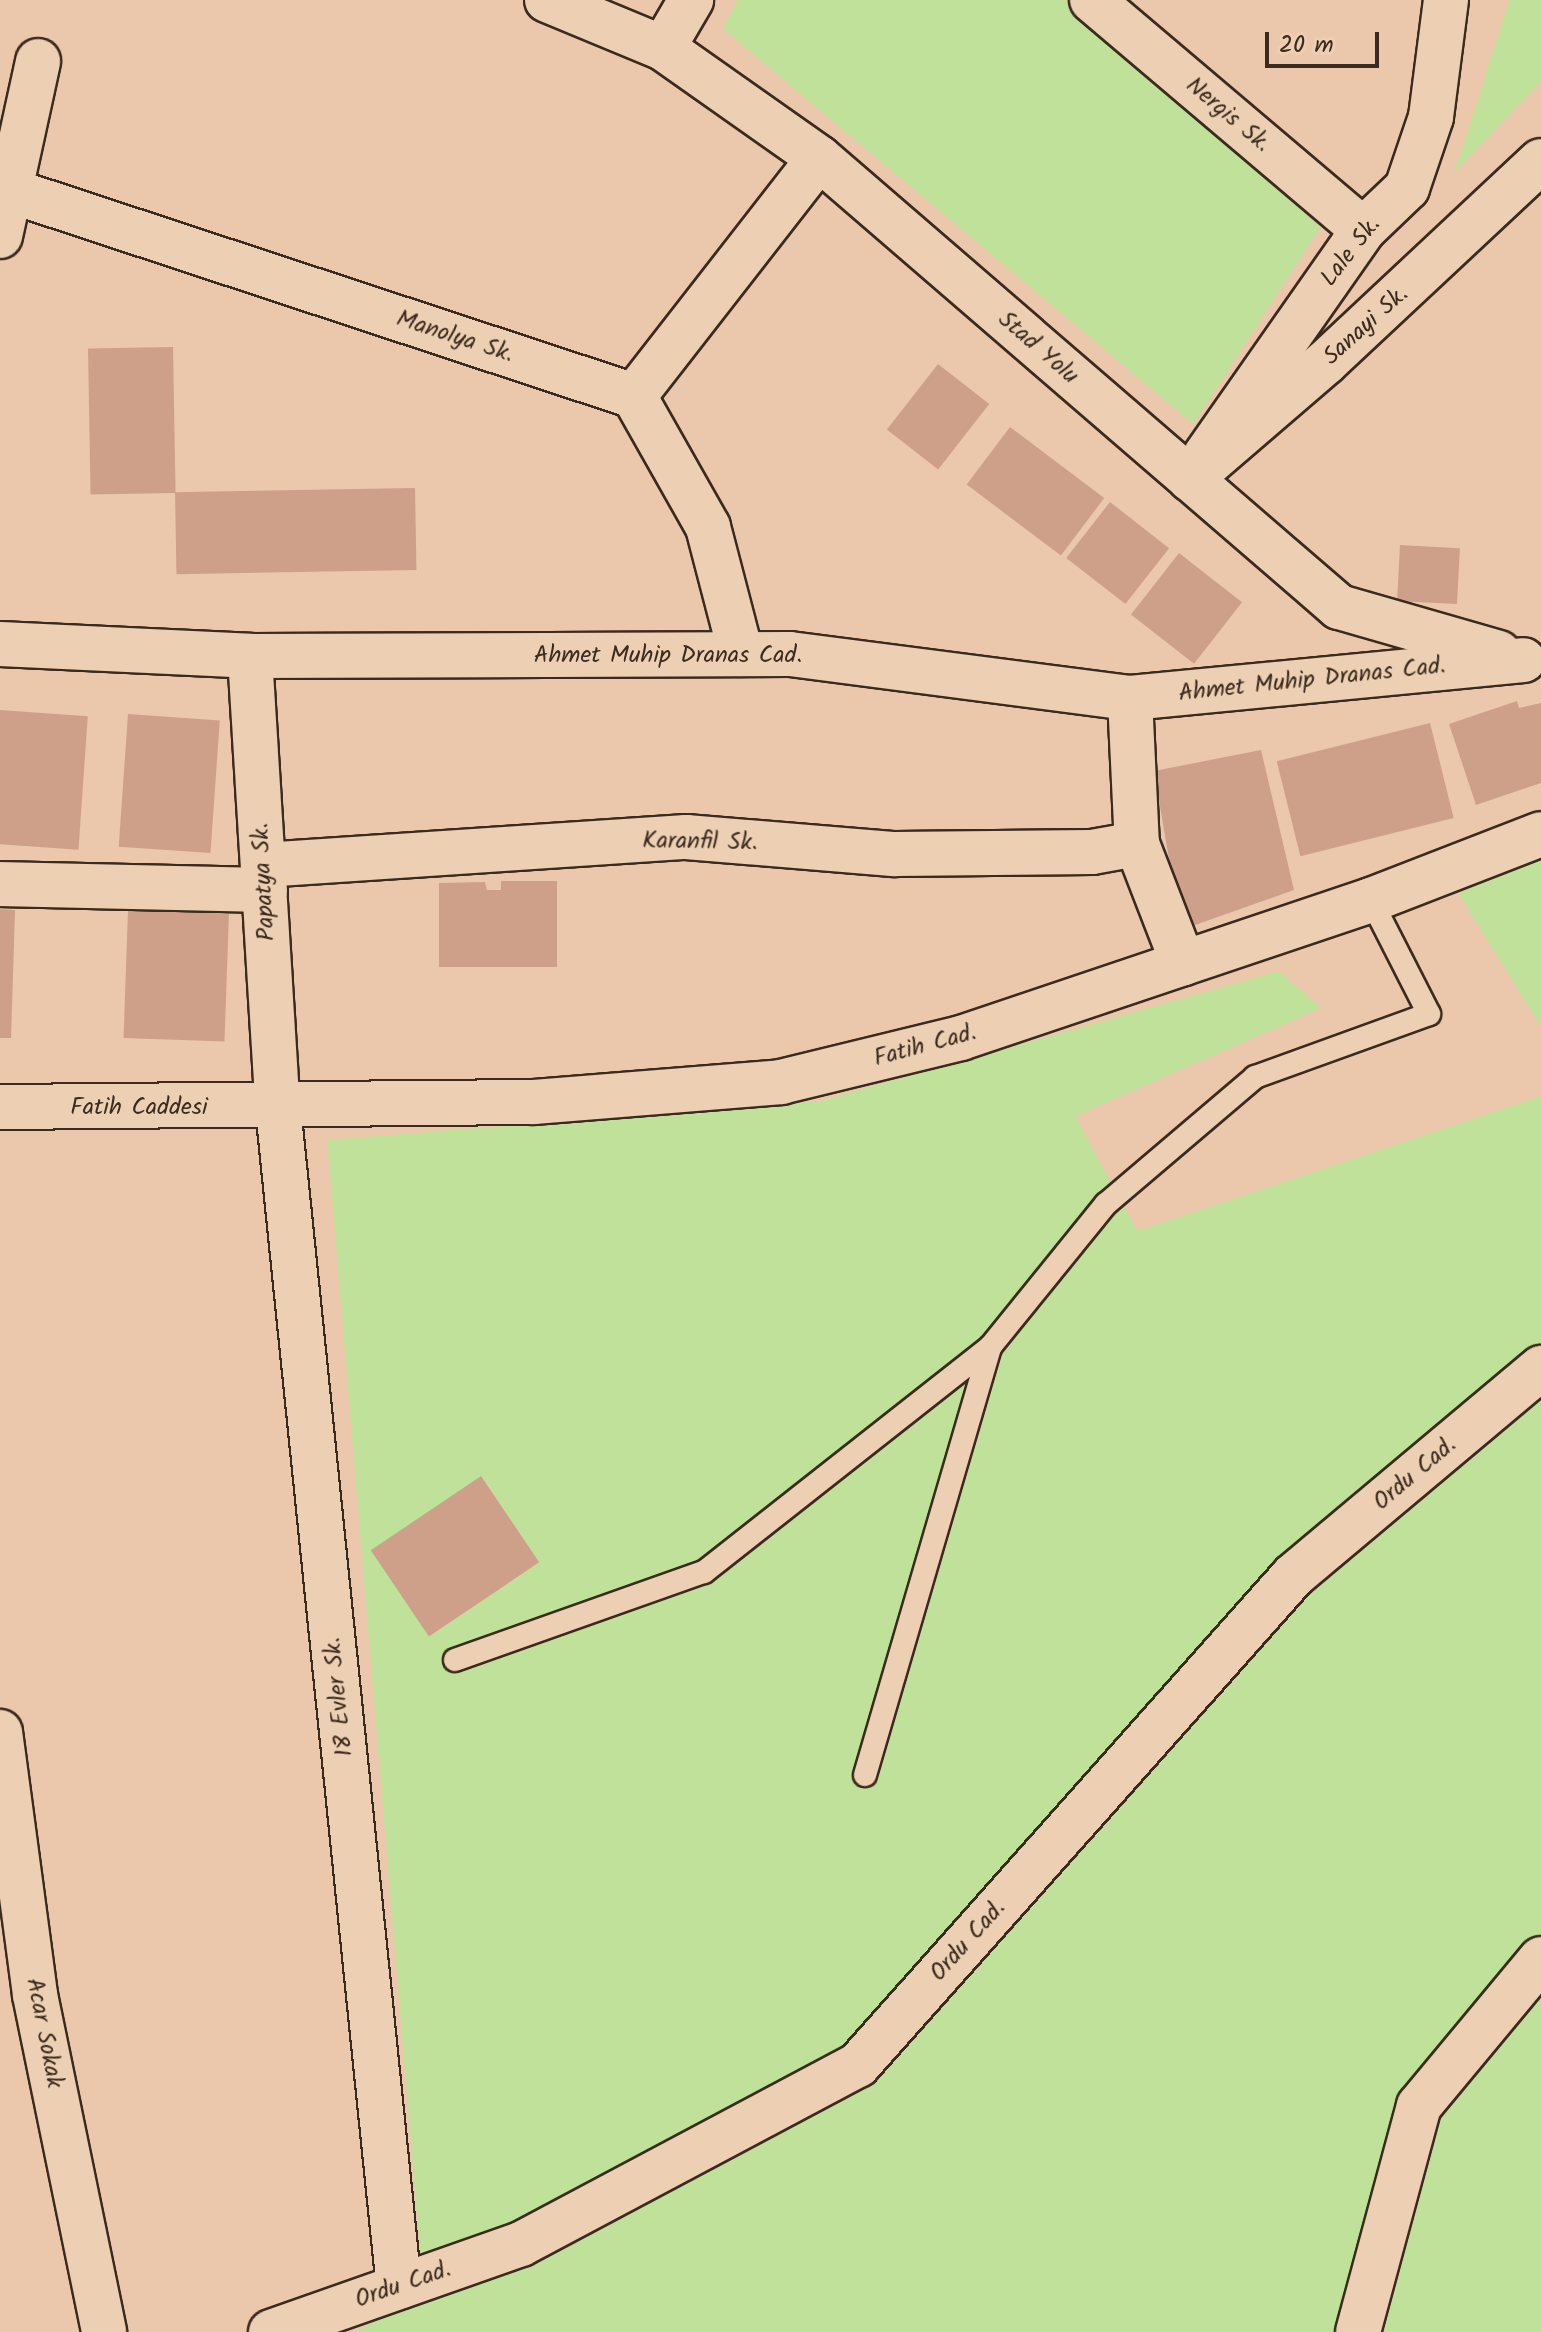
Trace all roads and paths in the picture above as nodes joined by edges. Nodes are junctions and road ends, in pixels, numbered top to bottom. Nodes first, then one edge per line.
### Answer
1 (547, 0) edge
2 (691, 0) edge
3 (1092, 0) edge
4 (1446, 0) edge
5 (663, 48) junction
6 (38, 61) dead end
7 (819, 158) junction
8 (1533, 173) edge
9 (9, 190) junction
10 (1363, 230) junction
11 (0, 236) edge
12 (634, 396) junction
13 (1190, 479) junction
14 (0, 644) edge
15 (741, 654) junction
16 (250, 656) junction
17 (1532, 660) edge
18 (1130, 698) junction
19 (1541, 834) edge
20 (1137, 844) junction
21 (264, 878) junction
22 (0, 884) edge
23 (1371, 900) junction
24 (1183, 963) junction
25 (0, 1107) edge
26 (278, 1108) junction
27 (990, 1347) junction
28 (1541, 1368) edge
29 (455, 1660) dead end
30 (0, 1732) edge
31 (865, 1775) dead end
32 (1541, 1959) edge
33 (18, 1991) edge
34 (399, 2287) junction
35 (104, 2332) edge
36 (271, 2332) edge
37 (1358, 2332) edge

1 - 5 main road, Stad Yolu
2 - 5 main road
3 - 10 main road, Nergis Sk.
4 - 10 main road, Lale Sk.
5 - 7 main road, Stad Yolu
6 - 9 main road
7 - 12 main road
7 - 13 main road, Stad Yolu
8 - 13 main road, Sanayi Sk.
9 - 11 main road
9 - 12 main road, Manolya Sk.
10 - 13 main road, Lale Sk.
12 - 15 main road
13 - 17 main road, Stad Yolu
14 - 16 main road, Ahmet Muhip Dranas Cad.
15 - 16 main road, Ahmet Muhip Dranas Cad.
15 - 18 main road, Ahmet Muhip Dranas Cad.
16 - 21 main road, Papatya Sk.
17 - 18 main road, Ahmet Muhip Dranas Cad.
18 - 20 main road
19 - 23 main road, Fatih Cad.
20 - 21 main road, Karanfil Sk.
20 - 24 main road
21 - 22 main road, Karanfil Sk.
21 - 26 main road, Papatya Sk.
23 - 24 main road, Fatih Cad.
23 - 27 lane
24 - 26 main road, Fatih Cad.
25 - 26 main road, Fatih Caddesi
26 - 34 main road, 18 Evler Sk.
27 - 29 lane
27 - 31 lane
28 - 34 main road, Ordu Cad.
30 - 33 main road, Acar Sokak
32 - 37 main road
33 - 35 main road, Acar Sokak
34 - 36 main road, Ordu Cad.

